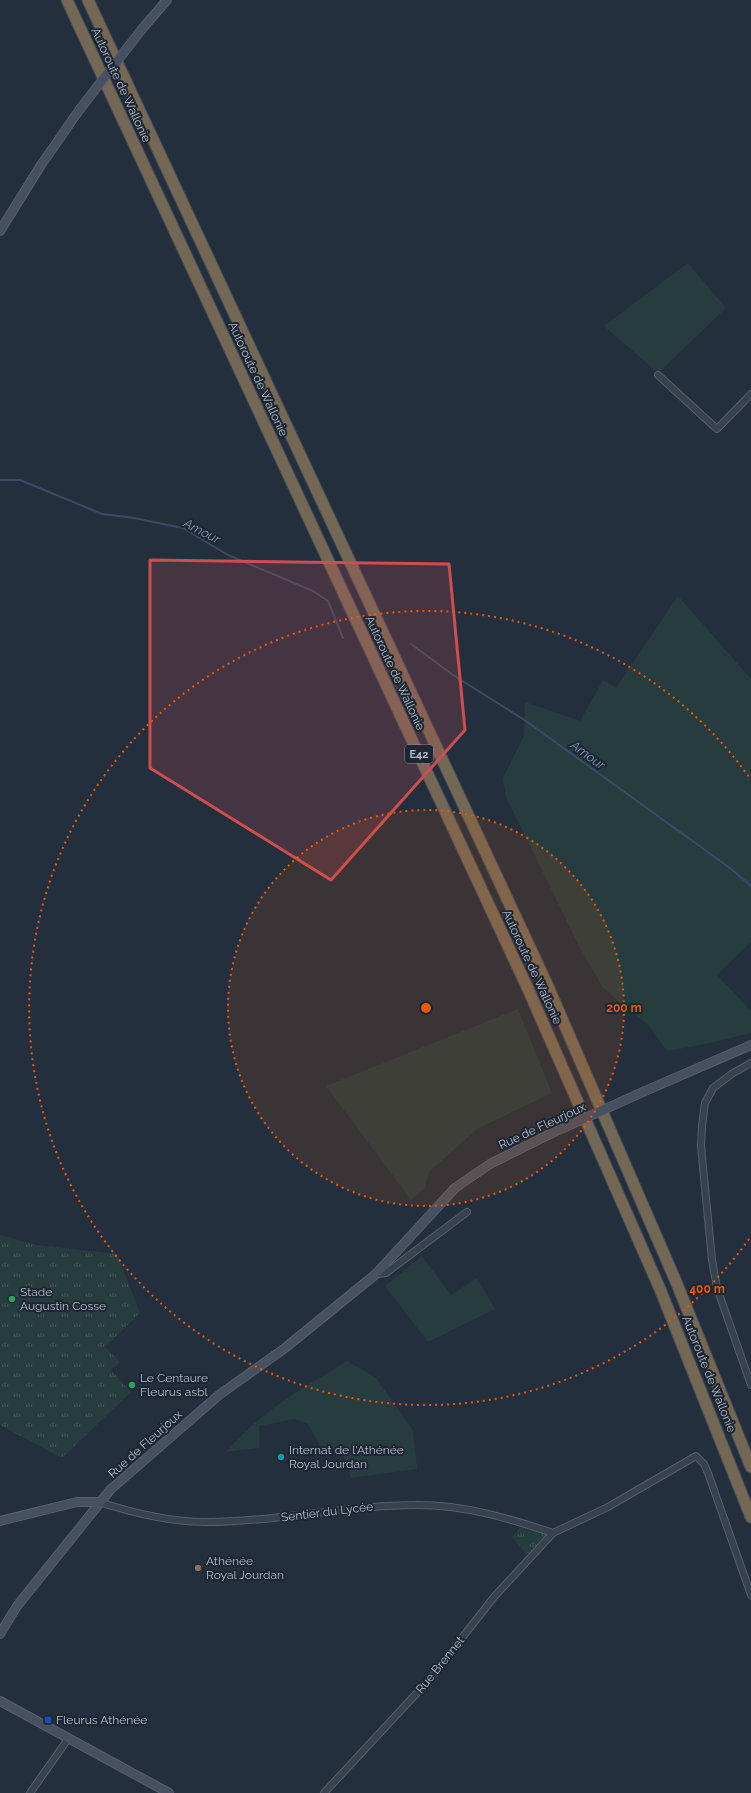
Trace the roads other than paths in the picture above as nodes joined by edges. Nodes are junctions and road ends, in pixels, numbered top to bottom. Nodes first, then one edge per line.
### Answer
1 (67, 0) edge
2 (88, 0) edge
3 (167, 0) edge
4 (0, 231) edge
5 (658, 375) dead end
6 (751, 394) edge
7 (751, 1045) edge
8 (751, 1063) edge
9 (467, 1212) dead end
10 (376, 1274) junction
11 (751, 1385) edge
12 (751, 1467) edge
13 (99, 1502) junction
14 (751, 1517) edge
15 (0, 1521) edge
16 (553, 1533) junction
17 (751, 1595) edge
18 (0, 1634) edge
19 (0, 1700) edge
20 (68, 1739) junction
21 (30, 1793) edge
22 (169, 1793) edge
23 (324, 1793) edge

1 - 14 highway, Autoroute de Wallonie / E42
2 - 12 highway, Autoroute de Wallonie / E42
3 - 4 street, bridge
5 - 6 street
7 - 10 street, Rue de Fleurjoux, bridge
8 - 11 street
9 - 10 street, Rue de Fleurjoux
10 - 13 street, Rue de Fleurjoux
13 - 15 street
13 - 16 street, Sentier du Lycée
13 - 18 street, Rue de Fleurjoux
16 - 17 street
16 - 23 street, Rue Brennet
19 - 20 street
20 - 21 street
20 - 22 street

